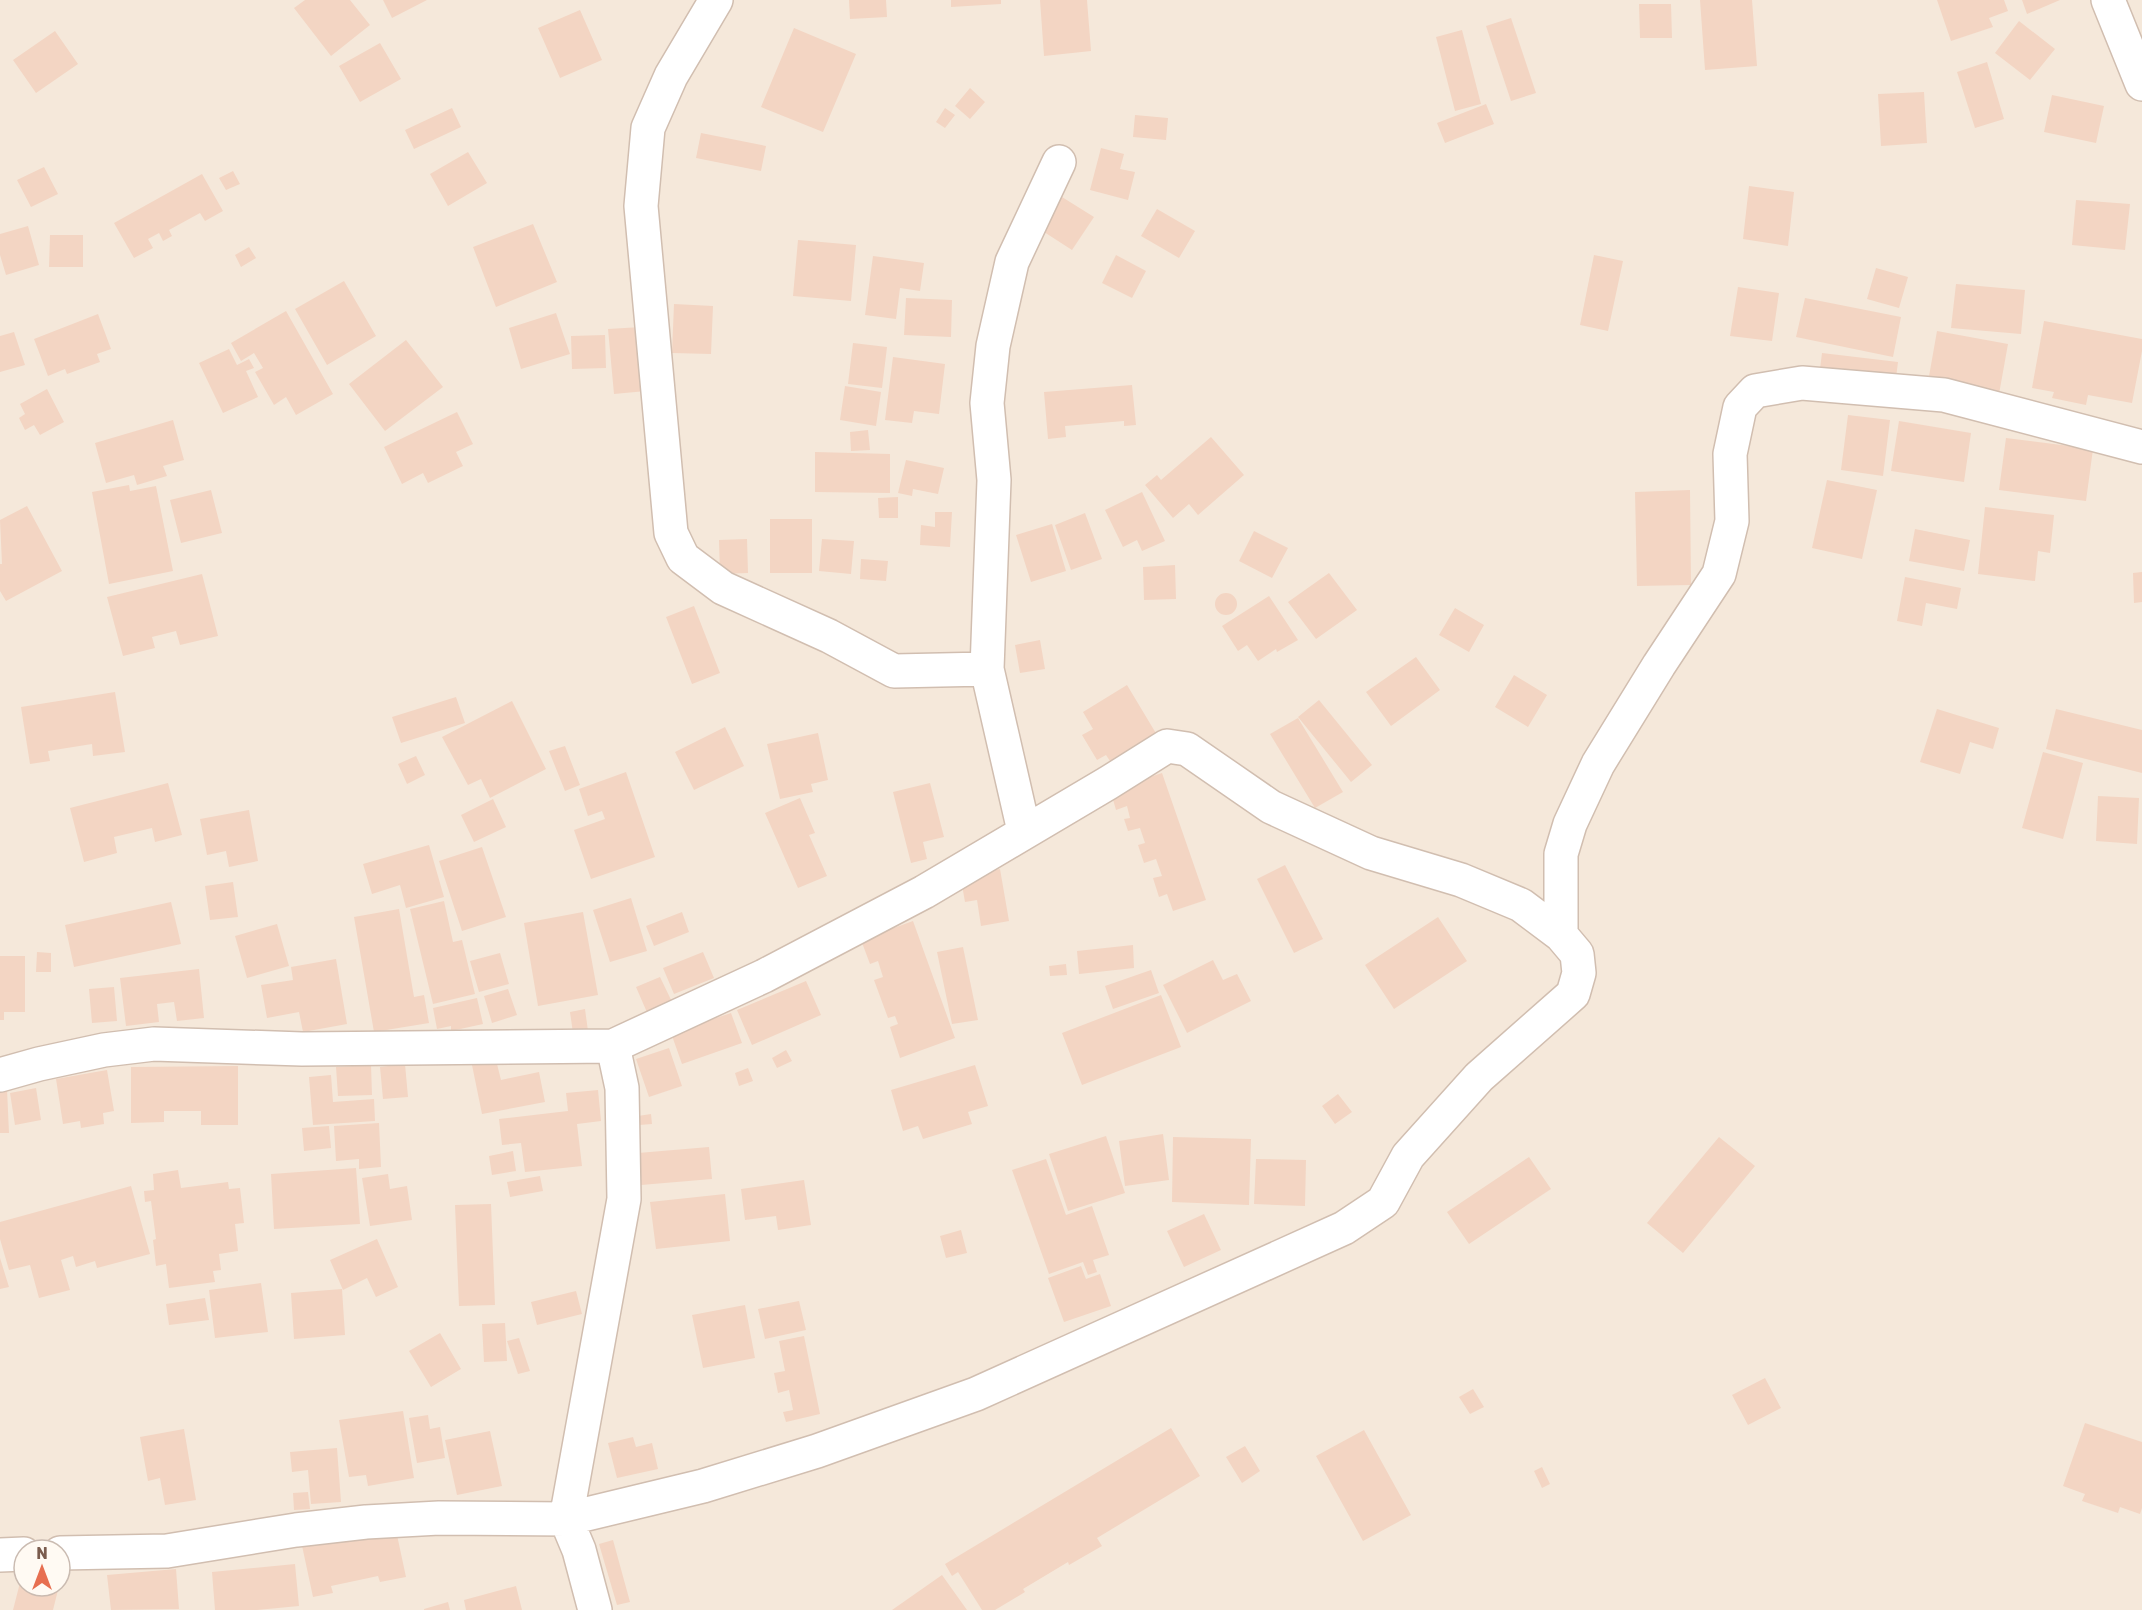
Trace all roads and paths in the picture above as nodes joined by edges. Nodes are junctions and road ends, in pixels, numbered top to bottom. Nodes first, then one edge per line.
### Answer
1 (716, 0) edge
2 (2108, 0) edge
3 (2142, 84) edge
4 (1059, 162) dead end
5 (2142, 447) edge
6 (987, 669) junction
7 (1024, 831) junction
8 (1561, 935) junction
9 (613, 1046) junction
10 (0, 1075) edge
11 (566, 1519) junction
12 (72, 1553) edge
13 (595, 1610) edge

1 - 6 street
2 - 3 street
4 - 6 street
5 - 8 street
6 - 7 street
7 - 8 street
7 - 9 street
8 - 11 street
9 - 10 street
9 - 11 street
11 - 12 street
11 - 13 street

